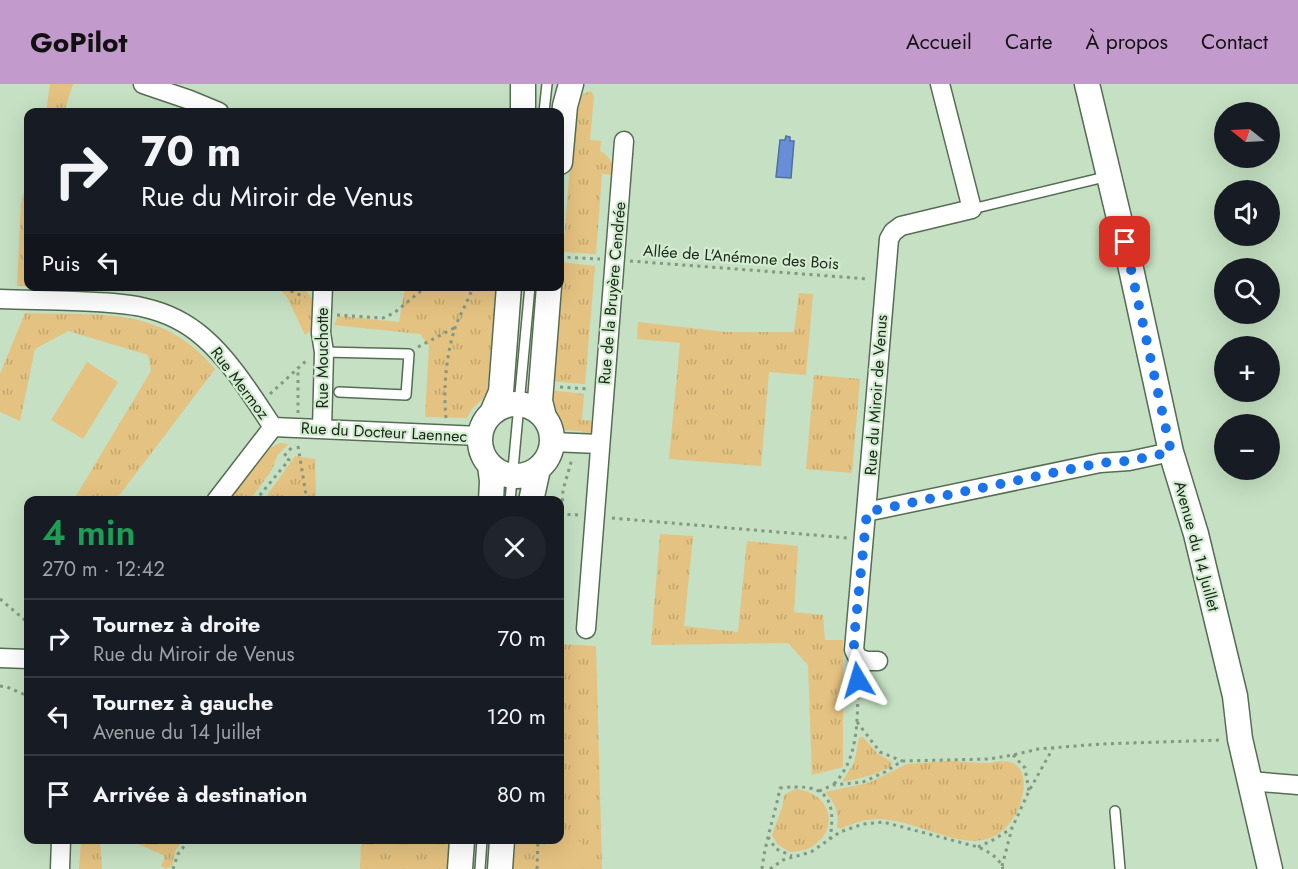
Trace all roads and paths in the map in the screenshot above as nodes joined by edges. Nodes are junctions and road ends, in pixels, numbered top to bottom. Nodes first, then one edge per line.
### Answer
1 (143, 84) edge
2 (523, 84) edge
3 (547, 84) edge
4 (572, 84) edge
5 (940, 84) edge
6 (1087, 84) edge
7 (210, 108) edge
8 (524, 108) edge
9 (544, 108) edge
10 (564, 114) edge
11 (624, 141) dead end
12 (1109, 176) junction
13 (972, 209) junction
14 (564, 257) edge
15 (614, 260) junction
16 (884, 280) junction
17 (323, 291) edge
18 (421, 291) edge
19 (471, 291) edge
20 (509, 291) edge
21 (530, 291) edge
22 (549, 291) edge
23 (0, 299) edge
24 (322, 315) junction
25 (456, 327) junction
26 (324, 349) junction
27 (408, 354) junction
28 (298, 367) junction
29 (339, 392) dead end
30 (519, 404) junction
31 (258, 405) junction
32 (492, 413) junction
33 (544, 417) junction
34 (273, 427) junction
35 (297, 428) junction
36 (322, 429) junction
37 (448, 435) junction
38 (480, 436) junction
39 (552, 442) junction
40 (577, 443) junction
41 (599, 444) junction
42 (1171, 452) junction
43 (490, 465) junction
44 (538, 469) junction
45 (513, 476) junction
46 (220, 496) edge
47 (259, 496) edge
48 (306, 496) edge
49 (491, 496) edge
50 (511, 496) edge
51 (532, 496) edge
52 (563, 496) edge
53 (867, 512) junction
54 (594, 516) junction
55 (864, 539) junction
56 (0, 599) edge
57 (24, 619) edge
58 (585, 629) dead end
59 (0, 658) edge
60 (24, 658) edge
61 (858, 658) junction
62 (879, 661) dead end
63 (0, 686) edge
64 (24, 694) edge
65 (857, 722) junction
66 (1240, 739) junction
67 (1053, 748) junction
68 (1013, 755) junction
69 (902, 760) junction
70 (1249, 781) junction
71 (833, 785) junction
72 (1298, 785) edge
73 (819, 791) junction
74 (1029, 791) junction
75 (1115, 811) dead end
76 (1012, 828) junction
77 (768, 836) junction
78 (830, 839) junction
79 (61, 844) edge
80 (186, 844) edge
81 (462, 844) edge
82 (482, 844) edge
83 (502, 844) edge
84 (538, 844) edge
85 (978, 847) junction
86 (793, 856) junction
87 (1003, 868) edge
88 (60, 869) edge
89 (173, 869) edge
90 (460, 869) edge
91 (480, 869) edge
92 (500, 869) edge
93 (537, 869) edge
94 (762, 869) edge
95 (770, 869) edge
96 (1120, 869) edge
97 (1270, 869) edge

1 - 7 street
2 - 8 street
3 - 9 lane
4 - 10 street
5 - 13 street
6 - 12 street, Avenue du 14 Juillet
11 - 15 street, Rue de la Bruyère Cendrée
12 - 13 lane
12 - 42 street, Avenue du 14 Juillet
13 - 16 street, Rue du Miroir de Venus
14 - 15 path, Allée de L'Anémone des Bois
15 - 16 path, Allée de L'Anémone des Bois
15 - 41 street, Rue de la Bruyère Cendrée
16 - 53 street, Rue du Miroir de Venus
17 - 24 street, Rue Mouchotte
18 - 24 path
19 - 25 path
20 - 32 street
21 - 30 lane
22 - 33 street
23 - 31 street, Rue Mermoz
24 - 26 street, Rue Mouchotte
25 - 27 path
25 - 37 path
26 - 27 lane
26 - 28 path
26 - 36 street, Rue Mouchotte
27 - 29 lane
28 - 31 path
28 - 35 path
30 - 32 street
30 - 33 street
30 - 45 lane
31 - 34 street, Rue Mermoz
32 - 38 street
33 - 39 street
34 - 35 street, Rue du Docteur Laennec
34 - 46 street
35 - 36 street, Rue du Docteur Laennec
36 - 37 street, Rue du Docteur Laennec
37 - 38 street, Rue du Docteur Laennec
38 - 43 street
39 - 40 street
39 - 44 street
40 - 41 street
40 - 52 path
41 - 54 street, Rue de la Bruyère Cendrée
42 - 53 street
42 - 66 street, Avenue du 14 Juillet
43 - 45 street
43 - 49 street
44 - 45 street
44 - 51 street
45 - 50 lane
47 - 48 path
53 - 55 street, Rue du Miroir de Venus
54 - 55 path
54 - 58 street, Rue de la Bruyère Cendrée
55 - 61 street, Rue du Miroir de Venus
56 - 57 path
59 - 60 street
61 - 62 street
61 - 65 path
63 - 64 path
65 - 69 path
65 - 71 path
66 - 67 path
66 - 70 street, Avenue du 14 Juillet
67 - 68 path
67 - 74 path
68 - 69 path
68 - 74 path
69 - 71 path
70 - 72 street
70 - 97 street, Avenue du 14 Juillet
71 - 73 path
73 - 77 path
73 - 78 path
74 - 76 path
75 - 96 lane
76 - 85 path
76 - 87 path
77 - 86 path
77 - 94 path
78 - 85 path
78 - 86 path
79 - 88 street
80 - 89 path
81 - 90 street
82 - 91 lane
83 - 92 street
84 - 93 path
85 - 87 path
86 - 95 path

